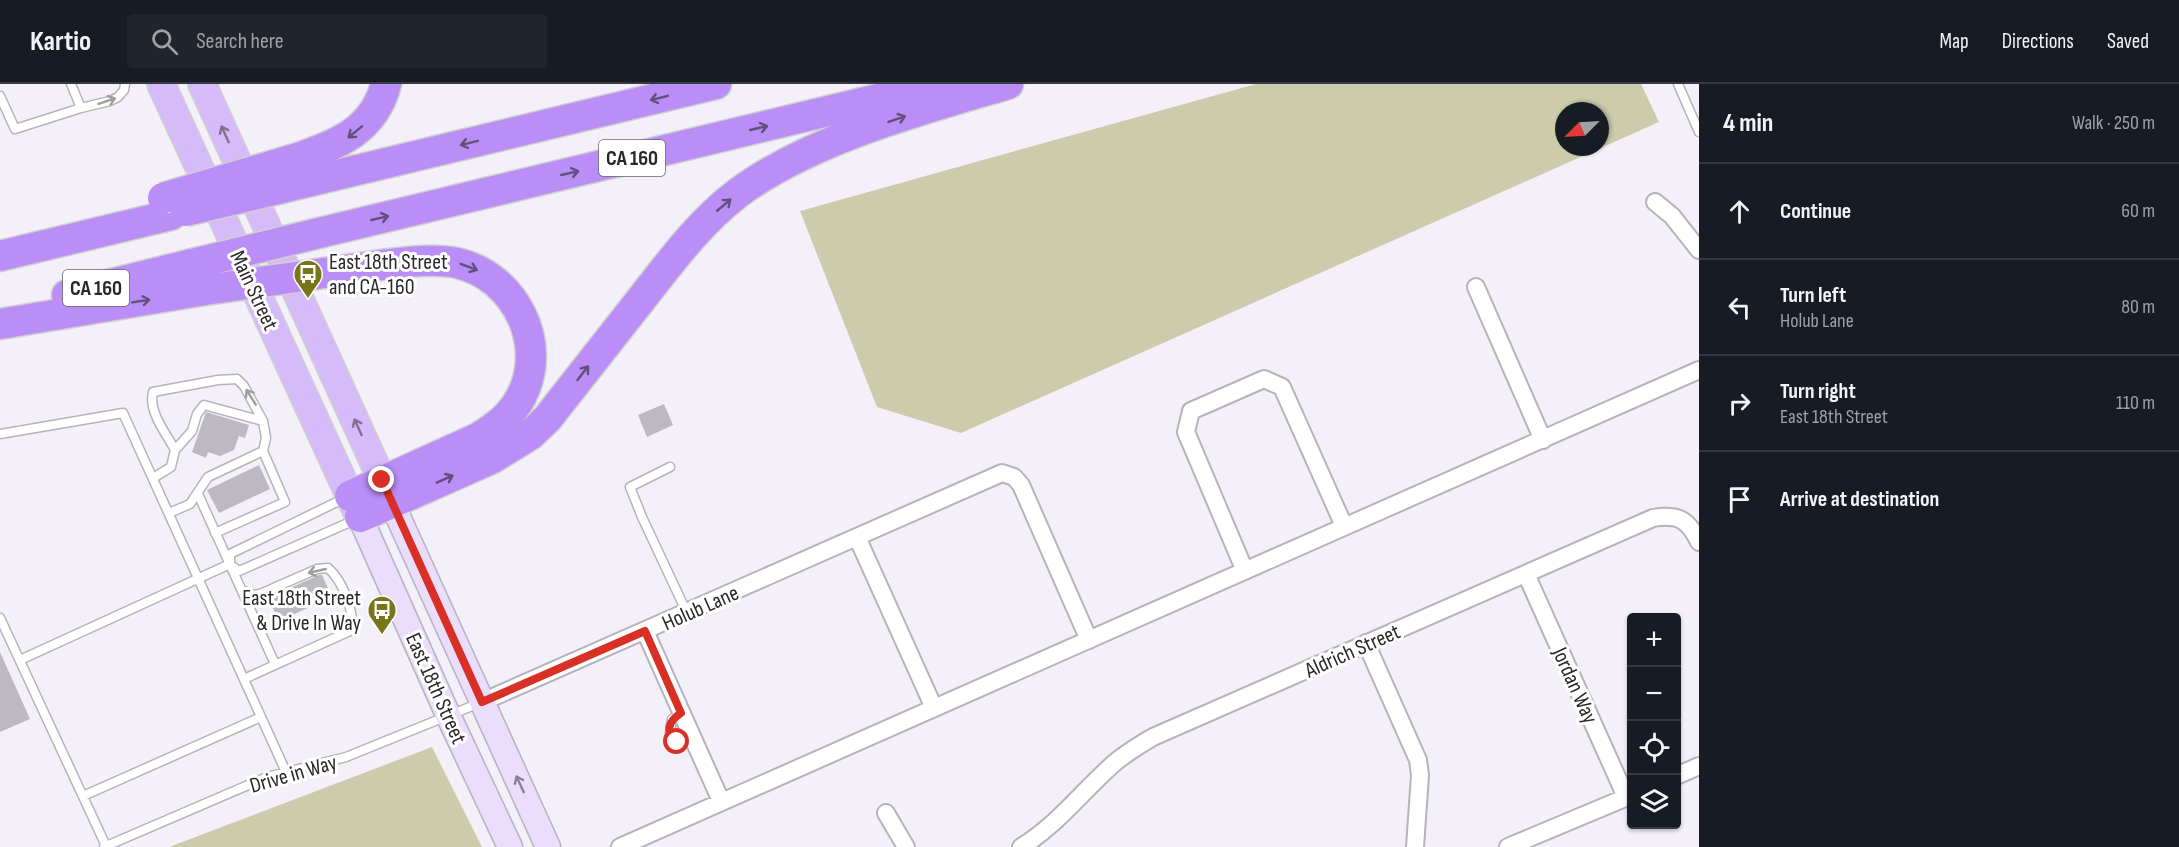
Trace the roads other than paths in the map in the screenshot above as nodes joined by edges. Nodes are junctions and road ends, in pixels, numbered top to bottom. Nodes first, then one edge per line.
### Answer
1 (70, 84) edge
2 (124, 84) edge
3 (161, 84) edge
4 (202, 84) edge
5 (386, 84) edge
6 (716, 84) edge
7 (941, 84) edge
8 (1008, 84) edge
9 (1678, 84) edge
10 (0, 96) edge
11 (81, 108) junction
12 (1699, 132) edge
13 (300, 170) junction
14 (1655, 202) dead end
15 (167, 207) junction
16 (0, 243) edge
17 (1699, 250) edge
18 (0, 256) edge
19 (1476, 287) dead end
20 (0, 312) edge
21 (0, 324) edge
22 (1699, 370) edge
23 (263, 420) junction
24 (0, 434) edge
25 (1543, 440) junction
26 (175, 450) junction
27 (262, 452) junction
28 (670, 467) dead end
29 (153, 478) junction
30 (386, 491) junction
31 (198, 494) junction
32 (355, 506) junction
33 (169, 513) junction
34 (1344, 526) junction
35 (215, 533) junction
36 (857, 537) junction
37 (1699, 542) edge
38 (230, 564) junction
39 (1245, 571) junction
40 (1526, 574) junction
41 (198, 578) junction
42 (242, 590) junction
43 (687, 613) junction
44 (0, 618) edge
45 (645, 631) junction
46 (1089, 640) junction
47 (1366, 643) junction
48 (20, 660) junction
49 (275, 664) junction
50 (244, 679) junction
51 (482, 702) junction
52 (934, 708) junction
53 (448, 715) junction
54 (261, 717) junction
55 (1699, 766) edge
56 (286, 772) junction
57 (1679, 775) edge
58 (1627, 792) edge
59 (83, 796) junction
60 (1627, 797) edge
61 (721, 801) junction
62 (886, 813) dead end
63 (1023, 846) edge
64 (105, 847) edge
65 (510, 847) edge
66 (548, 847) edge
67 (620, 847) edge
68 (906, 847) edge
69 (1415, 847) edge
70 (1508, 847) edge

1 - 11 lane
11 -> 2 lane
3 - 32 main road, Main Street
30 -> 4 main road, Main Street
5 -> 13 highway
6 -> 13 highway, CA 160
20 -> 7 highway, CA 160, bridge
30 -> 8 highway
9 - 12 lane
10 - 11 lane
13 - 15 highway, CA 160, bridge
14 - 17 street
15 - 16 highway
15 - 18 highway, CA 160
19 - 25 street
21 -> 30 highway, bridge
22 - 25 street
23 - 26 lane
23 -> 26 lane
23 - 27 lane
24 - 29 lane
25 - 34 street
26 - 29 lane
27 - 31 lane
27 - 35 lane
28 - 43 lane
29 - 33 lane
30 - 32 highway
30 - 51 main road, East 18th Street
31 - 33 lane
31 - 35 lane
32 - 38 lane
32 - 38 lane
32 - 53 main road, East 18th Street
33 - 41 lane
34 - 39 street
34 - 39 street
35 - 38 lane
36 - 43 street, Holub Lane
36 - 46 street, Holub Lane
36 - 52 street
37 - 40 street, Aldrich Street
38 - 41 lane
38 - 42 lane
39 - 46 street
40 - 47 street, Aldrich Street
40 - 58 street, Jordan Way
41 - 48 lane
41 - 50 lane
42 - 49 lane
49 -> 42 lane
43 - 45 street, Holub Lane
44 - 48 lane
45 - 51 street, Holub Lane
45 - 61 street
46 - 52 street
47 - 63 street, Aldrich Street
47 - 69 street
48 - 59 lane
49 - 50 lane
50 - 54 lane
51 - 53 lane, Drive in Way
66 -> 51 main road, East 18th Street
52 - 61 street
53 - 56 lane, Drive in Way
53 - 65 main road, East 18th Street
54 - 56 lane
54 - 59 lane
55 - 57 street
56 - 64 lane, Drive in Way
59 - 64 lane
60 - 70 street
61 - 67 street
62 - 68 street

